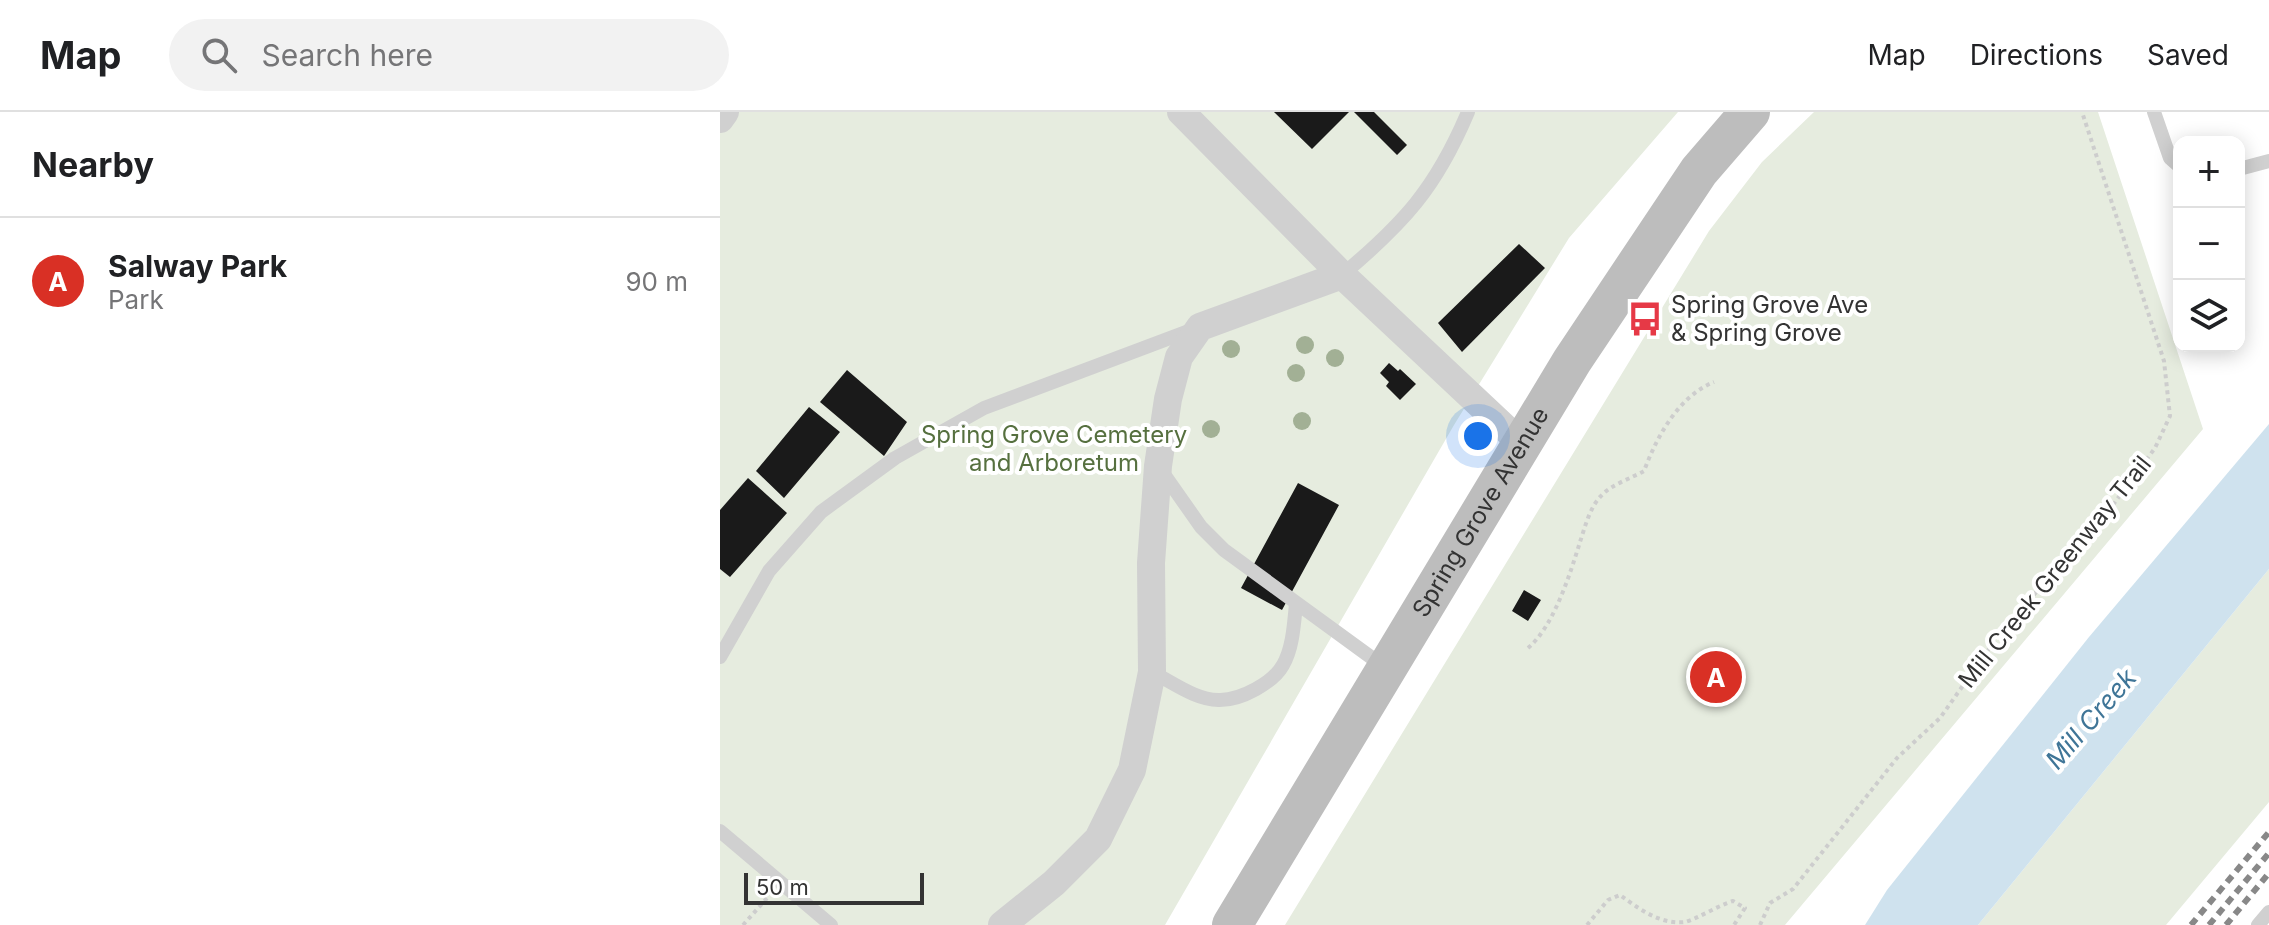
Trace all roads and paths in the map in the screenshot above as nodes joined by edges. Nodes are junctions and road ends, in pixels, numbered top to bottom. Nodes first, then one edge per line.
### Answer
1 (725, 112) edge
2 (1181, 112) edge
3 (1468, 112) edge
4 (1750, 112) edge
5 (2082, 112) edge
6 (2154, 112) edge
7 (720, 119) edge
8 (2173, 161) edge
9 (2269, 161) edge
10 (2245, 167) edge
11 (1342, 275) junction
12 (1200, 327) junction
13 (1714, 382) dead end
14 (1522, 444) junction
15 (1158, 466) junction
16 (1296, 604) junction
17 (1528, 648) dead end
18 (720, 657) edge
19 (1387, 669) junction
20 (1152, 672) junction
21 (720, 831) edge
22 (781, 882) junction
23 (2269, 912) edge
24 (743, 925) edge
25 (831, 925) edge
26 (1002, 925) edge
27 (1232, 925) edge
28 (1587, 925) edge
29 (1734, 925) edge
30 (1760, 925) edge
31 (2258, 925) edge

1 - 7 street
2 - 11 street
3 - 11 lane
4 - 14 main road, Spring Grove Avenue
5 - 30 path, Mill Creek Greenway Trail
6 - 8 lane
9 - 10 lane
11 - 12 street
11 - 14 street
12 - 15 street
12 - 18 lane
13 - 17 path
14 - 19 main road, Spring Grove Avenue
15 - 16 lane
15 - 20 street
16 - 19 lane
16 - 20 lane
19 - 27 main road, Spring Grove Avenue
20 - 26 street
21 - 22 lane
22 - 24 path
22 - 25 lane
23 - 31 lane
28 - 29 path

